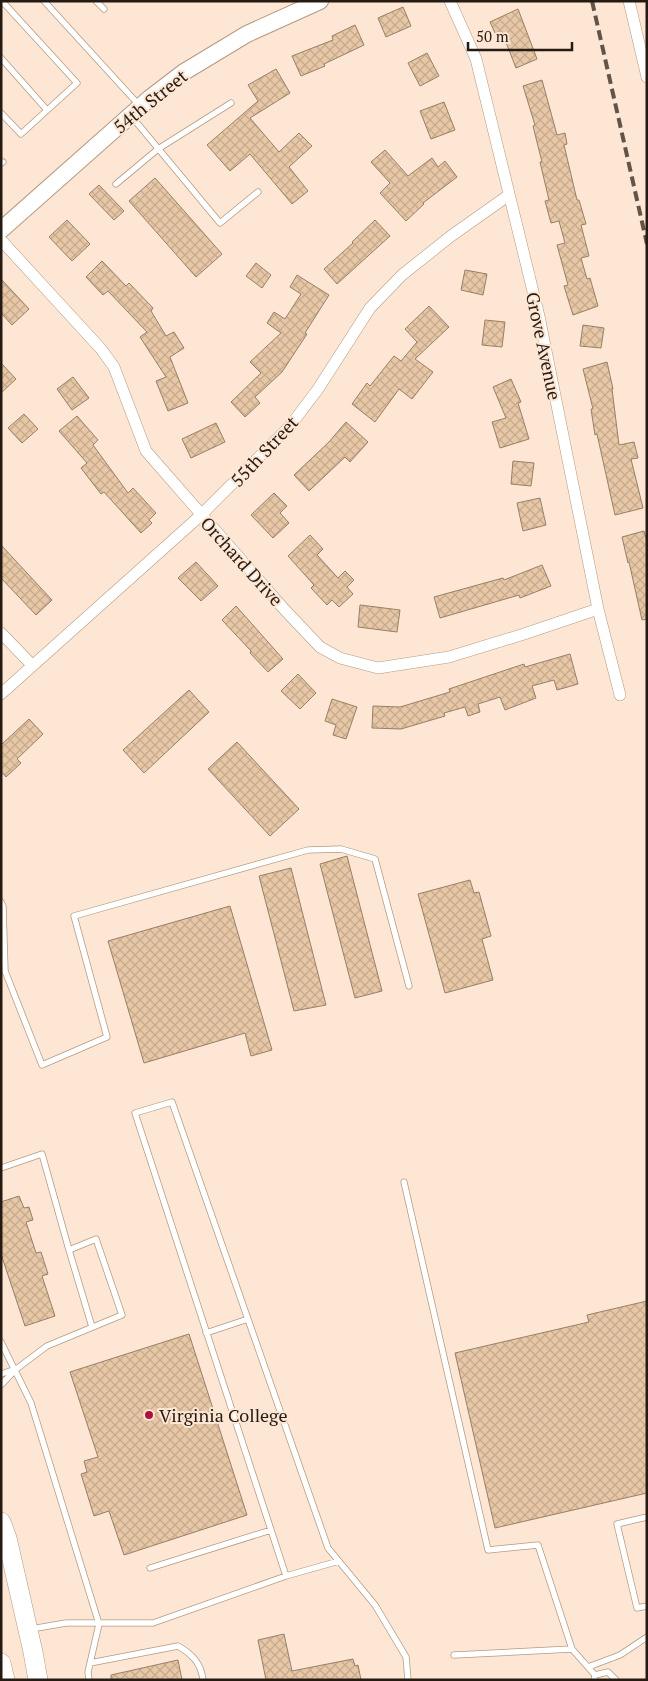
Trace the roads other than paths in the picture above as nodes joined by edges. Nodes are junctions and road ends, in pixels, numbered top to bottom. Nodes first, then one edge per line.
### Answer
1 (2, 1) edge
2 (44, 1) edge
3 (96, 1) edge
4 (320, 1) edge
5 (450, 1) edge
6 (629, 1) edge
7 (104, 9) dead end
8 (1, 58) edge
9 (647, 77) edge
10 (230, 104) dead end
11 (47, 110) junction
12 (135, 111) junction
13 (1, 113) edge
14 (158, 149) junction
15 (116, 184) dead end
16 (258, 192) dead end
17 (509, 195) junction
18 (1, 230) edge
19 (1, 240) edge
20 (201, 515) junction
21 (598, 608) junction
22 (1, 633) edge
23 (32, 666) junction
24 (1, 694) edge
25 (620, 695) dead end
26 (1, 902) edge
27 (409, 986) dead end
28 (1, 1168) edge
29 (404, 1182) dead end
30 (69, 1250) junction
31 (248, 1319) junction
32 (92, 1327) junction
33 (206, 1333) junction
34 (1, 1342) edge
35 (14, 1370) junction
36 (1, 1374) edge
37 (1, 1385) edge
38 (647, 1517) edge
39 (1, 1522) edge
40 (271, 1530) junction
41 (339, 1561) junction
42 (150, 1568) dead end
43 (286, 1576) junction
44 (647, 1606) edge
45 (99, 1624) junction
46 (28, 1629) junction
47 (647, 1637) edge
48 (572, 1649) junction
49 (454, 1655) dead end
50 (90, 1663) junction
51 (588, 1667) junction
52 (594, 1677) edge
53 (38, 1680) edge
54 (89, 1680) edge
55 (203, 1680) edge
56 (408, 1680) edge
57 (616, 1680) edge

1 - 11 lane
2 - 12 lane
3 - 7 lane
4 - 12 main road, 54th Street
5 - 17 street, Grove Avenue
6 - 9 street
8 - 11 lane
10 - 14 lane
11 - 13 lane
12 - 14 lane
12 - 18 main road, 54th Street
14 - 15 lane
14 - 16 lane
17 - 20 street, 55th Street
17 - 21 street, Grove Avenue
19 - 20 street, Orchard Drive
20 - 21 street, Orchard Drive
20 - 23 street, 55th Street
21 - 25 street, Grove Avenue
22 - 23 street
23 - 24 street, 55th Street
26 - 27 lane
28 - 30 lane
29 - 48 lane
30 - 32 lane
30 - 32 lane
31 - 33 lane
31 - 33 lane
31 - 41 lane
32 - 35 lane
33 - 40 lane
34 - 35 lane
35 - 36 lane
35 - 37 lane
35 - 45 lane
38 - 44 lane
39 - 46 main road
40 - 42 lane
40 - 43 lane
41 - 43 lane
41 - 56 lane
43 - 45 lane
45 - 46 lane
45 - 50 lane
46 - 53 main road
47 - 51 lane
48 - 49 lane
48 - 51 lane
50 - 54 lane
50 - 55 lane
51 - 52 lane
52 - 57 lane

